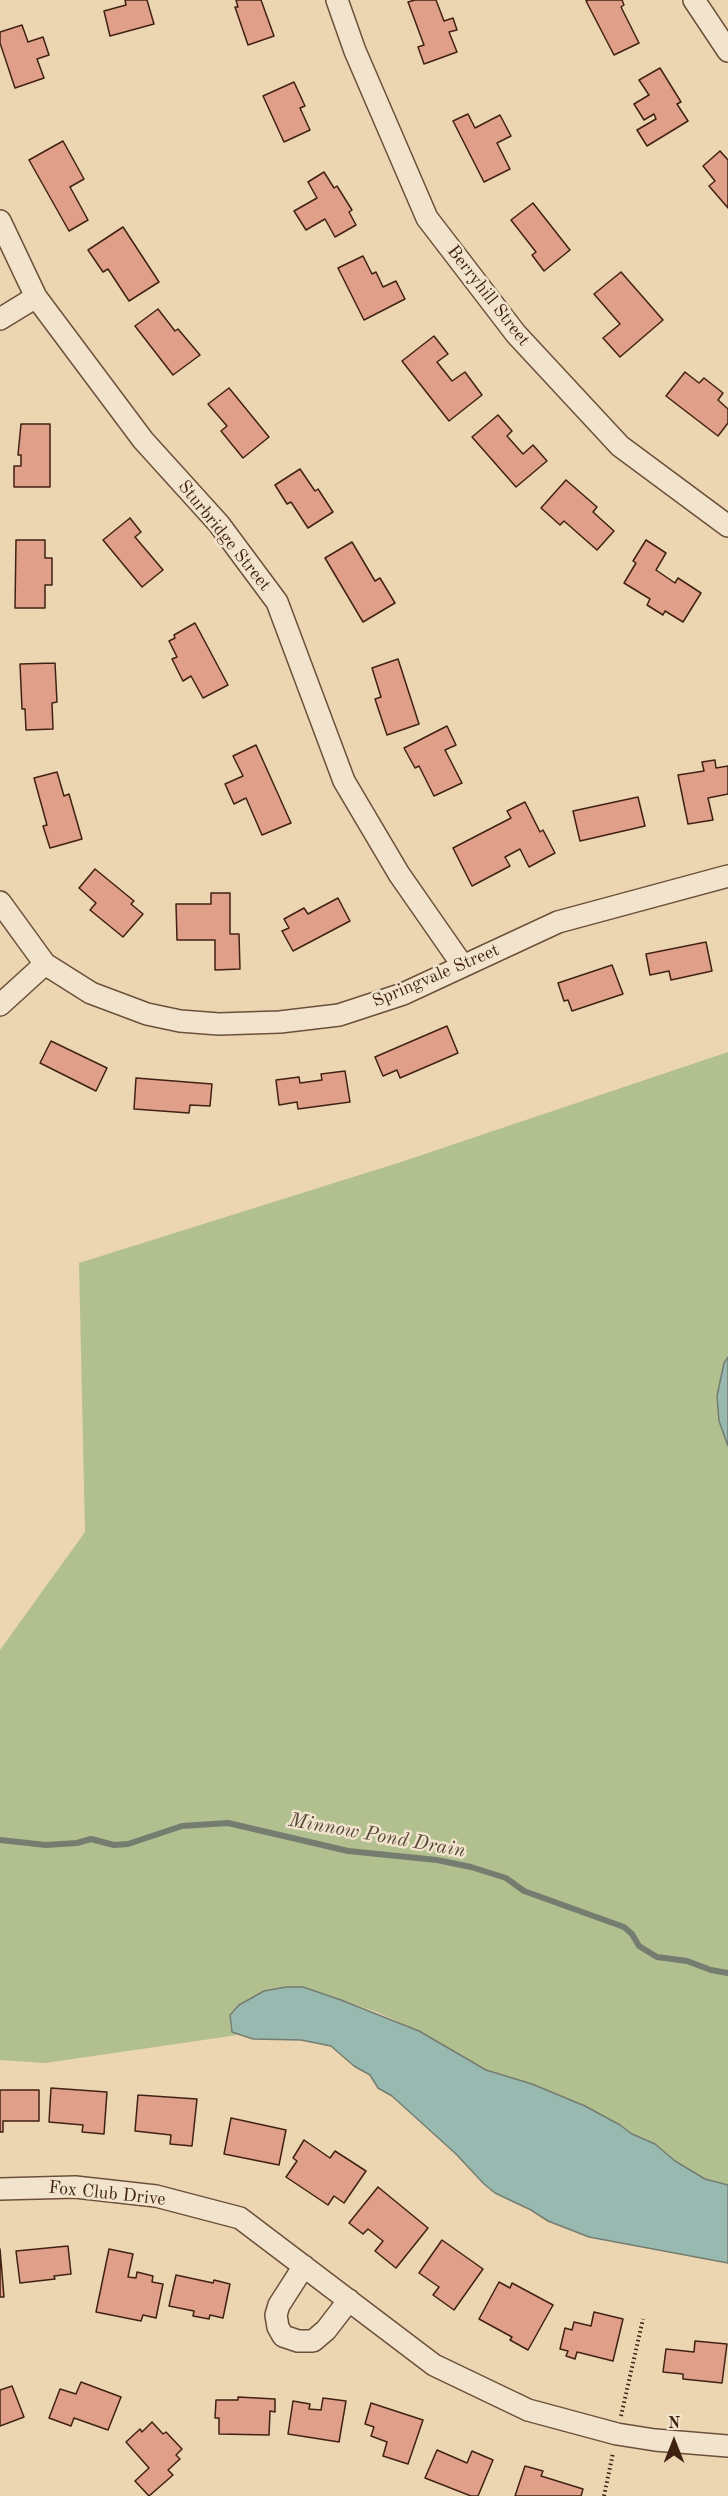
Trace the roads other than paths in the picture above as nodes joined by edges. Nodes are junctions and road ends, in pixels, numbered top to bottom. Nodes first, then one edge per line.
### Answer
1 (337, 0) edge
2 (694, 0) edge
3 (728, 51) edge
4 (0, 221) edge
5 (36, 297) junction
6 (0, 319) edge
7 (728, 526) edge
8 (728, 876) edge
9 (0, 902) edge
10 (45, 964) junction
11 (463, 966) junction
12 (0, 1005) edge
13 (0, 2189) edge
14 (304, 2266) junction
15 (349, 2300) junction
16 (728, 2446) edge

1 - 7 street, Berryhill Street
2 - 3 street
4 - 5 street, Sturbridge Street
5 - 6 street
5 - 11 street, Sturbridge Street
8 - 11 street, Springvale Street
9 - 10 street, Springvale Street
10 - 11 street, Springvale Street
10 - 12 street
13 - 14 street, Fox Club Drive
14 - 15 street, Fox Club Drive
14 - 15 street
15 - 16 street, Fox Club Drive

